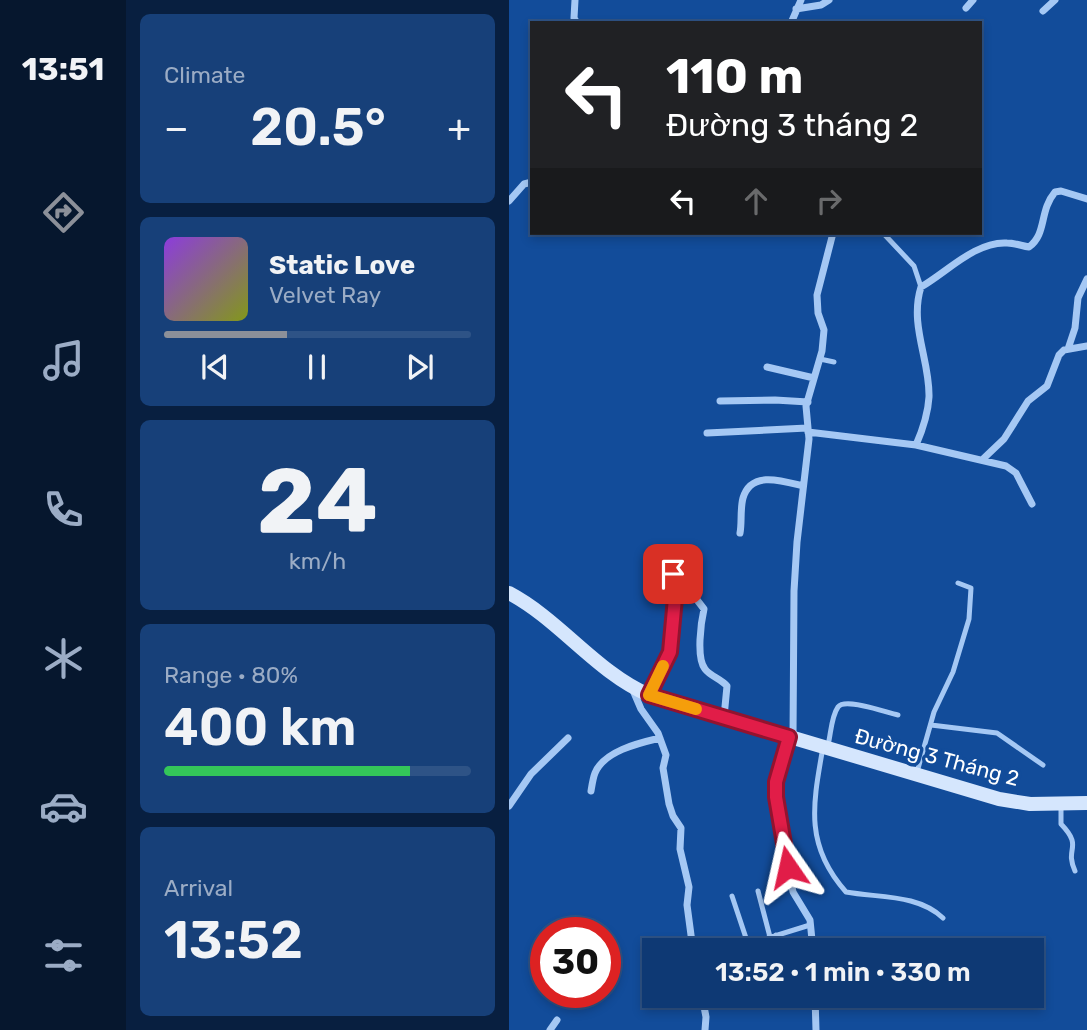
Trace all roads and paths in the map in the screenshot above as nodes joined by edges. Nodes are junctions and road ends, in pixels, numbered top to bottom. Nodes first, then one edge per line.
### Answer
1 (575, 0) edge
2 (801, 0) edge
3 (829, 0) edge
4 (973, 0) edge
5 (1055, 0) edge
6 (966, 8) dead end
7 (796, 9) junction
8 (1043, 11) dead end
9 (576, 21) edge
10 (792, 21) edge
11 (530, 182) edge
12 (1087, 199) edge
13 (509, 201) edge
14 (833, 235) edge
15 (885, 235) edge
16 (1087, 279) edge
17 (921, 287) junction
18 (1087, 346) edge
19 (1068, 349) junction
20 (820, 359) junction
21 (834, 362) dead end
22 (767, 367) dead end
23 (815, 378) junction
24 (720, 401) dead end
25 (808, 402) junction
26 (807, 430) junction
27 (707, 433) dead end
28 (916, 445) junction
29 (983, 459) junction
30 (803, 486) junction
31 (1032, 504) dead end
32 (740, 533) dead end
33 (690, 570) dead end
34 (673, 574) dead end
35 (958, 583) dead end
36 (509, 593) edge
37 (631, 687) junction
38 (649, 695) junction
39 (897, 716) dead end
40 (724, 718) junction
41 (931, 724) junction
42 (782, 734) junction
43 (569, 738) dead end
44 (660, 738) junction
45 (825, 747) junction
46 (1043, 765) dead end
47 (916, 775) junction
48 (591, 790) dead end
49 (1087, 803) edge
50 (1061, 804) junction
51 (509, 806) edge
52 (1075, 871) dead end
53 (758, 891) dead end
54 (732, 896) dead end
55 (943, 918) dead end
56 (810, 925) junction
57 (773, 936) junction
58 (691, 938) edge
59 (812, 938) edge
60 (704, 1008) edge
61 (815, 1008) edge
62 (557, 1020) dead end
63 (550, 1030) edge
64 (705, 1030) edge
65 (816, 1030) edge

1 - 9 street
2 - 7 street
3 - 7 street
4 - 6 street
5 - 8 street
7 - 10 street
11 - 13 street
12 - 17 street
14 - 20 street
15 - 17 lane
16 - 19 street
17 - 28 street
18 - 19 street
19 - 29 street
20 - 21 lane
20 - 23 street
22 - 23 street
23 - 25 street
24 - 25 street
25 - 26 street
26 - 27 street
26 - 28 street
26 - 30 street
28 - 29 street
29 - 31 street
30 - 32 street
30 - 42 street
33 - 40 street
34 - 38 lane
35 - 41 lane
36 - 37 main road
37 - 38 main road
37 - 44 street
38 - 40 main road
39 - 45 lane
40 - 42 main road
41 - 46 lane
41 - 47 lane
42 - 45 main road, Đường 3 Tháng 2
42 - 56 street
43 - 51 street
44 - 48 street
44 - 58 street
45 - 47 main road, Đường 3 Tháng 2
45 - 55 lane
47 - 50 main road, Đường 3 Tháng 2
49 - 50 main road, Đường 3 Tháng 2
50 - 52 lane
53 - 57 lane
54 - 57 lane
56 - 57 lane
56 - 59 street
60 - 64 street
61 - 65 street
62 - 63 street

